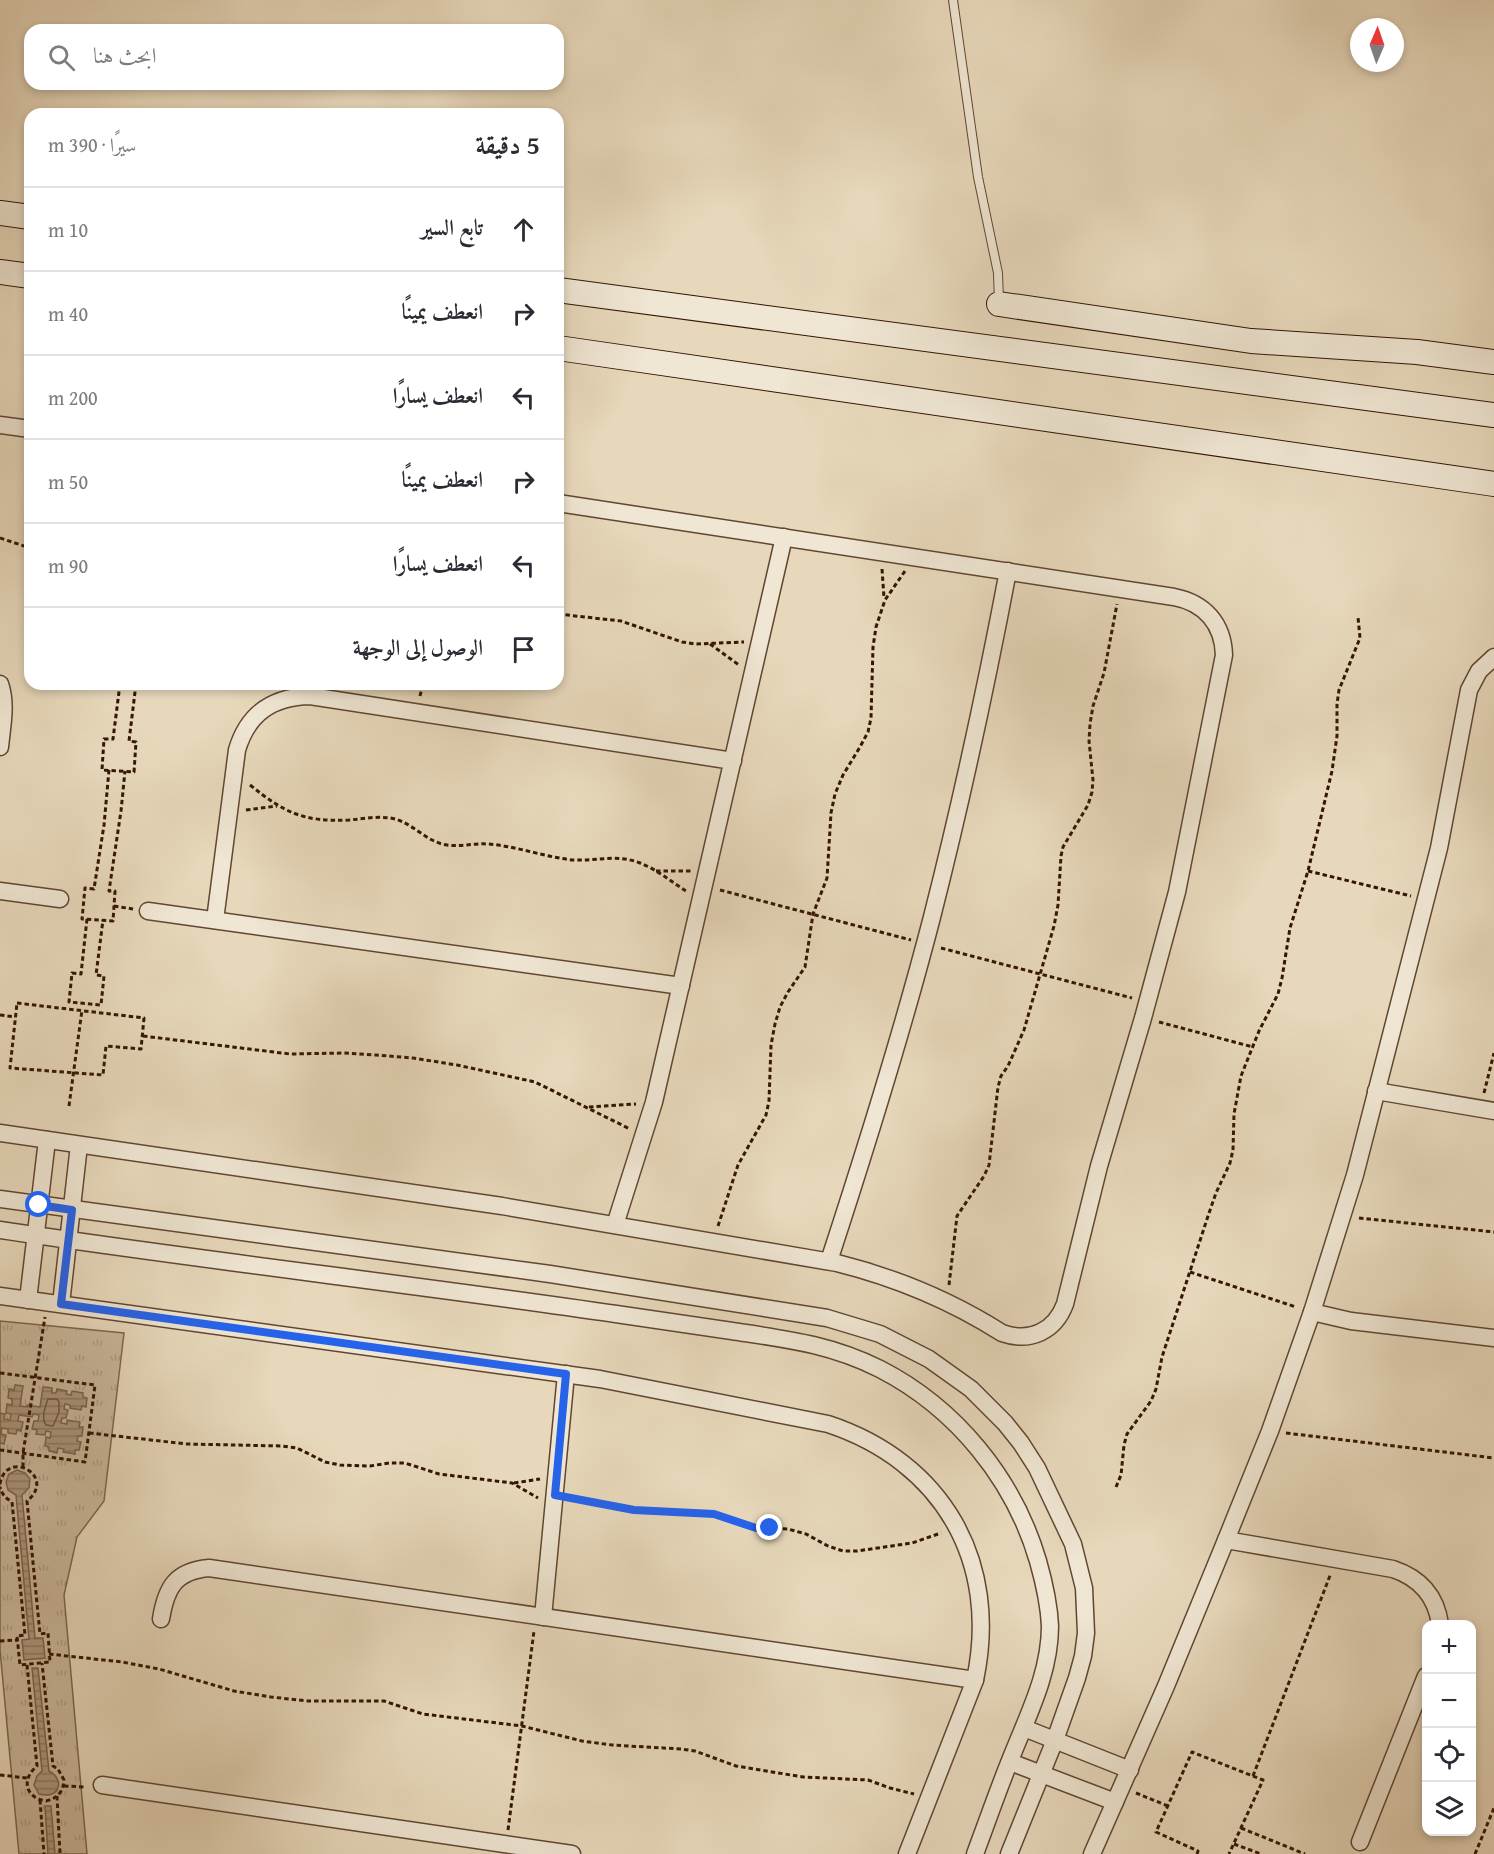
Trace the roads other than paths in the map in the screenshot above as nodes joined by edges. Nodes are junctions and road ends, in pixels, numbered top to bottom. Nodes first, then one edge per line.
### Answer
1 (953, 0) edge
2 (0, 213) edge
3 (24, 216) edge
4 (0, 272) edge
5 (24, 275) edge
6 (564, 291) edge
7 (999, 304) joint
8 (564, 349) edge
9 (1494, 362) edge
10 (1494, 415) edge
11 (0, 425) edge
12 (24, 428) edge
13 (1494, 484) edge
14 (564, 504) edge
15 (784, 537) junction
16 (1008, 571) junction
17 (1494, 657) edge
18 (0, 684) edge
19 (0, 747) edge
20 (733, 761) junction
21 (0, 891) edge
22 (60, 899) dead end
23 (148, 911) dead end
24 (215, 920) junction
25 (681, 986) junction
26 (1376, 1092) junction
27 (1487, 1110) edge
28 (0, 1133) edge
29 (47, 1140) junction
30 (79, 1144) junction
31 (0, 1199) edge
32 (39, 1205) junction
33 (72, 1210) junction
34 (615, 1226) junction
35 (0, 1230) edge
36 (36, 1236) junction
37 (68, 1241) junction
38 (829, 1261) junction
39 (0, 1296) edge
40 (28, 1300) junction
41 (54, 1303) junction
42 (1312, 1312) junction
43 (1494, 1338) edge
44 (566, 1374) junction
45 (1226, 1540) junction
46 (540, 1616) junction
47 (161, 1618) dead end
48 (1440, 1620) edge
49 (975, 1680) junction
50 (1422, 1686) edge
51 (1024, 1728) junction
52 (1055, 1740) junction
53 (1010, 1762) junction
54 (1130, 1770) junction
55 (1042, 1774) junction
56 (102, 1785) dead end
57 (1119, 1795) junction
58 (1360, 1842) dead end
59 (509, 1847) edge
60 (572, 1854) edge
61 (907, 1854) edge
62 (975, 1854) edge
63 (1009, 1854) edge
64 (1092, 1854) edge

1 - 7 lane
2 - 3 main road
4 - 5 main road
6 - 10 main road
7 - 9 main road
8 - 13 main road
11 - 12 street
14 - 15 street
15 - 16 street
15 - 20 street
16 - 38 street
16 - 38 street
17 - 26 street
18 - 19 street
20 - 24 street
20 - 25 street
21 - 22 street
23 - 24 street
24 - 25 street
25 - 34 street
26 - 27 street
26 - 42 street
28 - 29 street
29 - 30 street
29 - 32 street
30 - 33 street
30 - 34 street
31 - 32 street
32 - 33 street
32 - 36 street
33 - 37 street
33 - 52 street
34 - 38 street
35 - 36 street
36 - 37 street
36 - 40 street
37 - 41 street
37 - 51 street
39 - 40 street
40 - 41 street
41 - 44 street
42 - 43 street
42 - 45 street
44 - 46 street
44 - 49 street
45 - 48 street
45 - 54 street
46 - 47 street
46 - 49 street
49 - 61 street
50 - 58 street
51 - 52 street
51 - 53 street
52 - 54 street
52 - 55 street
53 - 55 street
53 - 62 street
54 - 57 street
55 - 57 street
55 - 63 street
56 - 59 street
57 - 64 street
59 - 60 street

